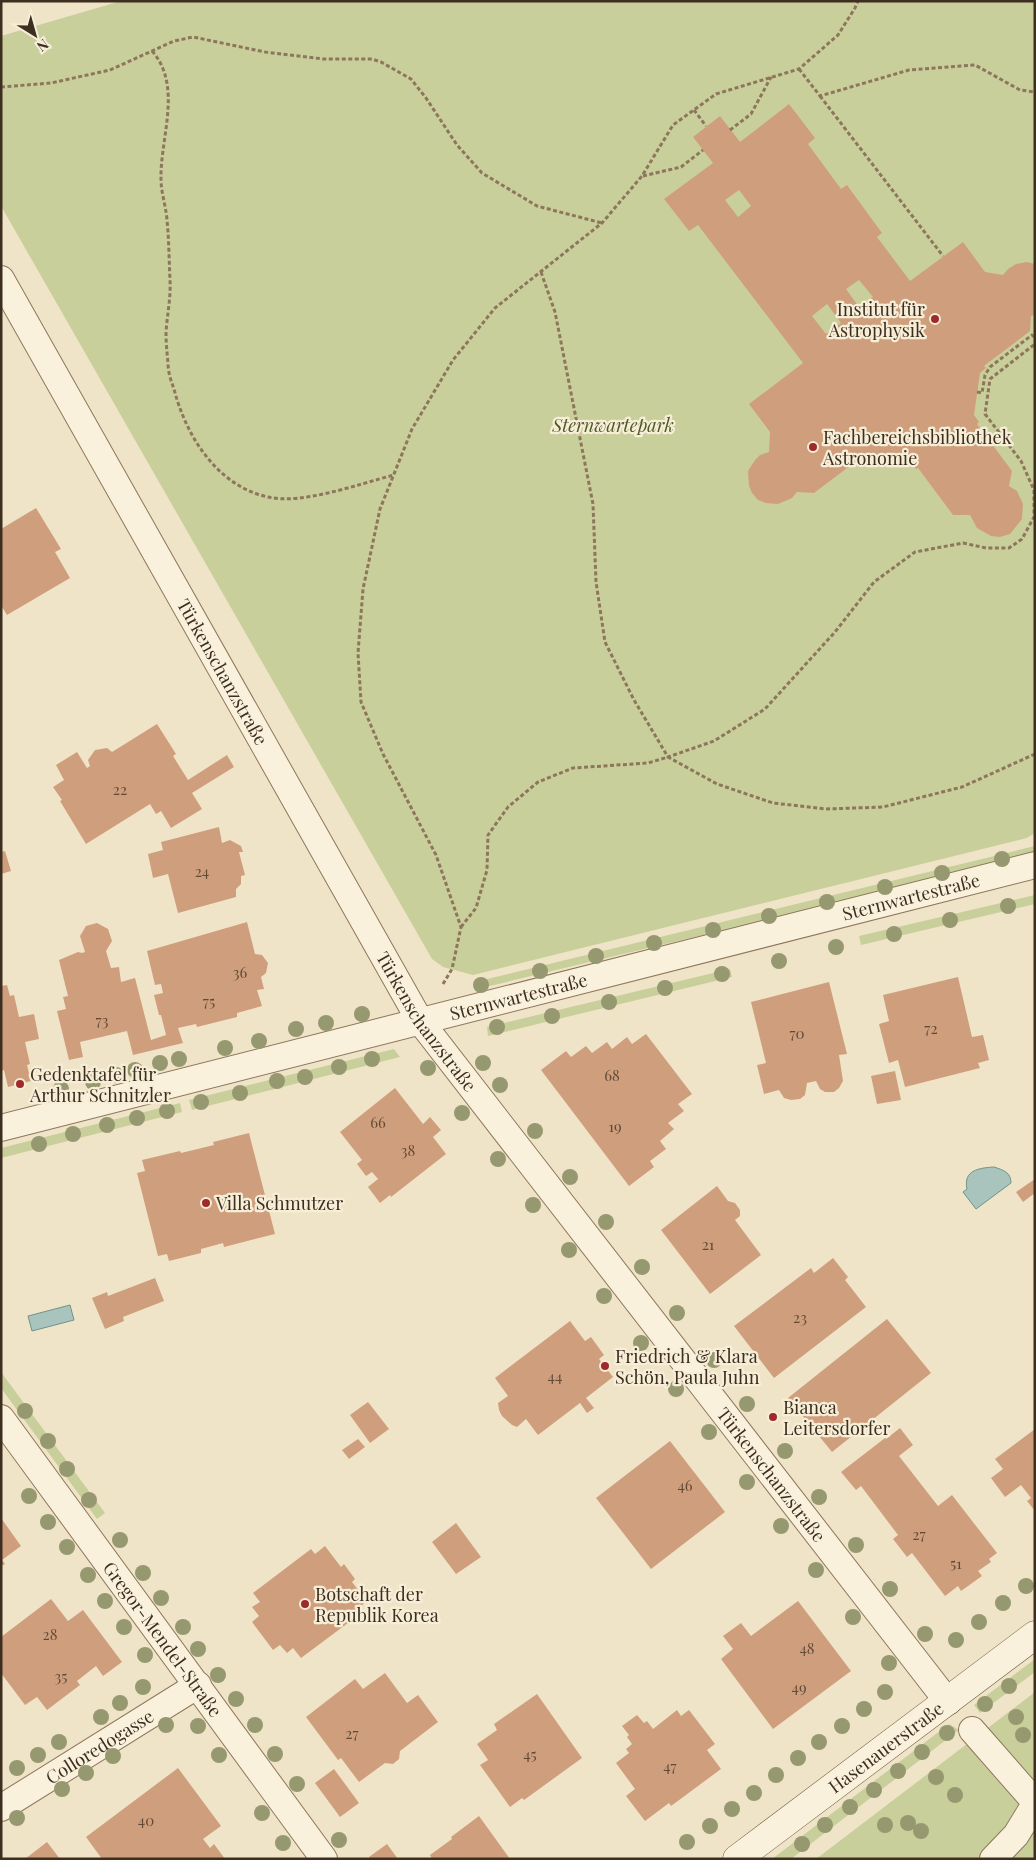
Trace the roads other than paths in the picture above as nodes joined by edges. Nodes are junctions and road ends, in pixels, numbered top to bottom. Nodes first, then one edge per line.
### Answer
1 (1, 279) edge
2 (1035, 865) edge
3 (420, 1021) junction
4 (1, 1128) edge
5 (1, 1418) edge
6 (1035, 1635) edge
7 (198, 1685) junction
8 (948, 1702) junction
9 (972, 1730) dead end
10 (1035, 1803) edge
11 (1, 1808) edge
12 (1019, 1847) edge
13 (324, 1859) edge
14 (737, 1859) edge
15 (993, 1859) edge

1 - 3 street, Türkenschanzstraße
2 - 3 street, Sternwartestraße
3 - 4 street, Sternwartestraße
3 - 8 street, Türkenschanzstraße
5 - 7 street, Gregor-Mendel-Straße
6 - 8 street, Hasenauerstraße
7 - 11 street, Colloredogasse
7 - 13 street, Gregor-Mendel-Straße
8 - 14 street, Hasenauerstraße
9 - 10 street
10 - 12 street
12 - 15 street

